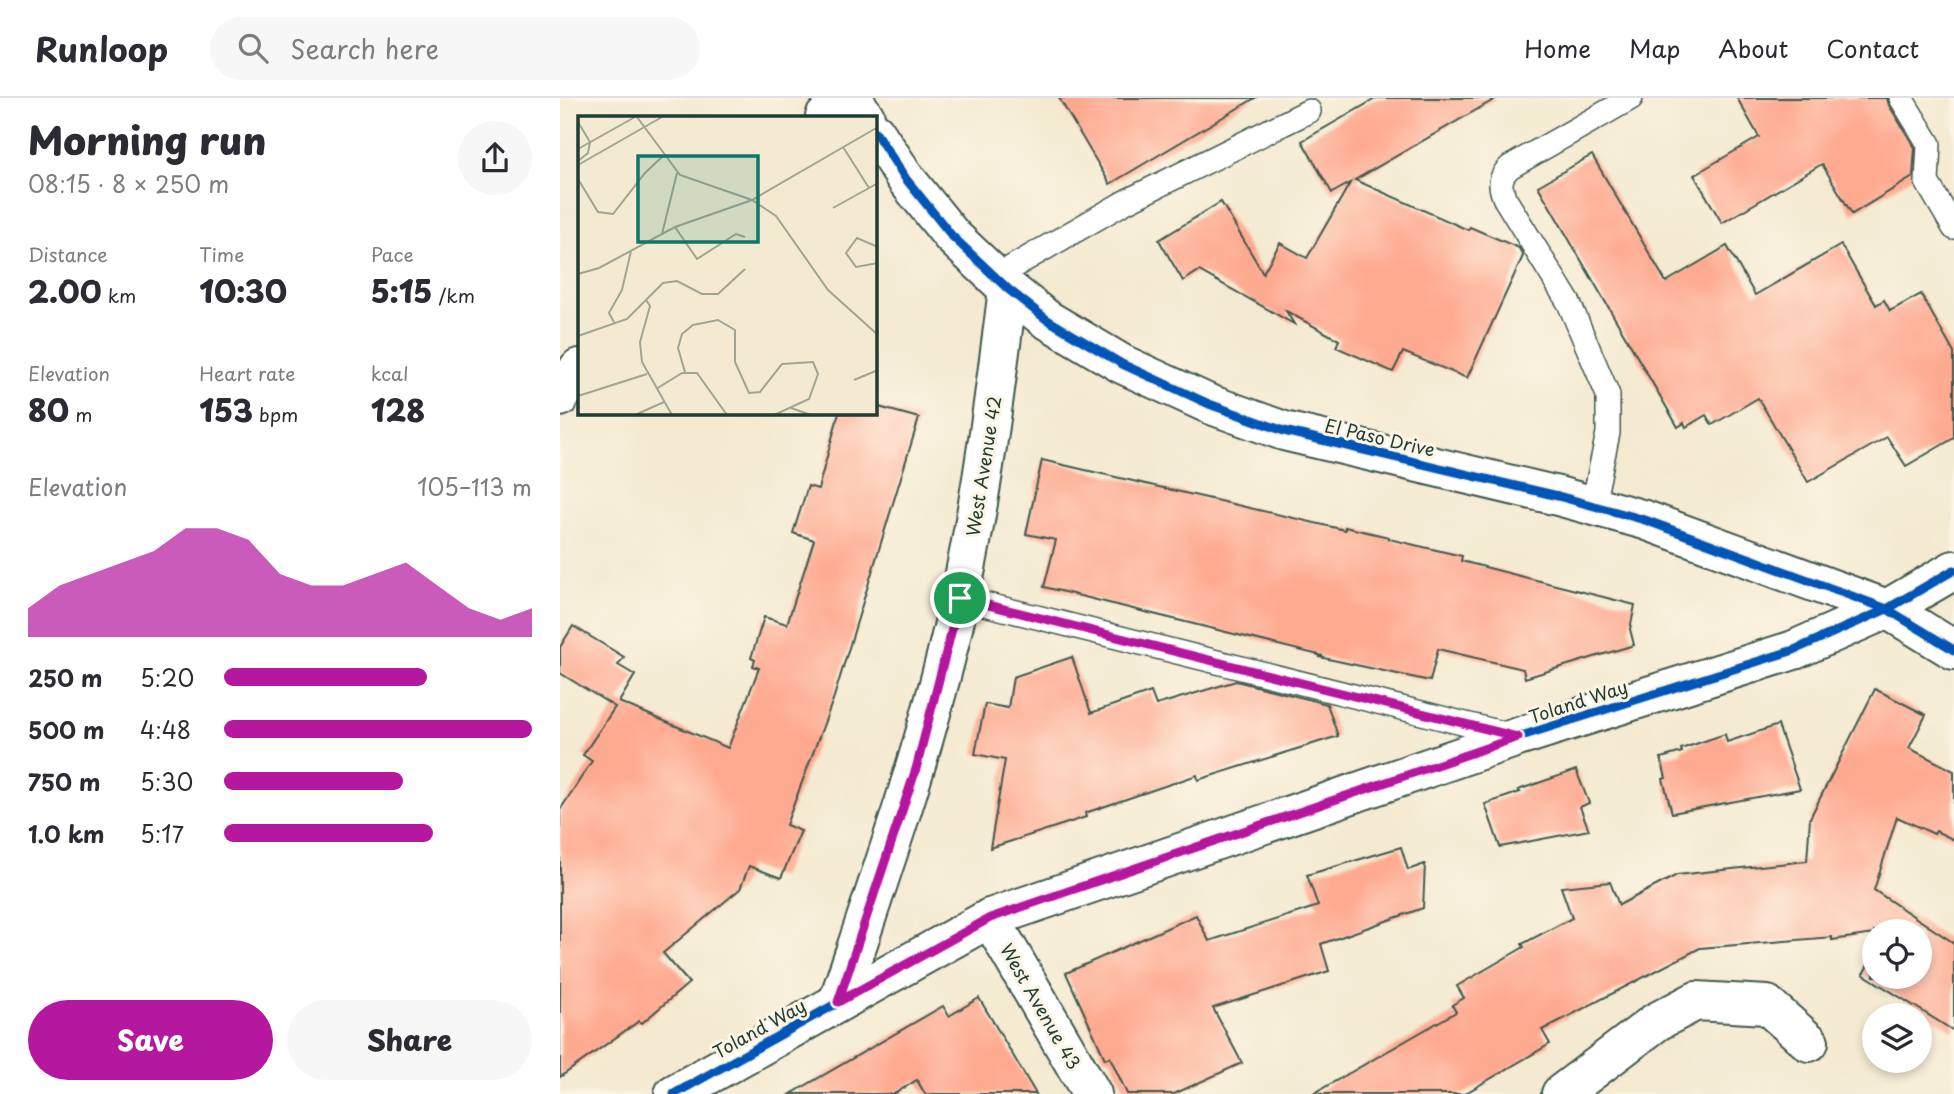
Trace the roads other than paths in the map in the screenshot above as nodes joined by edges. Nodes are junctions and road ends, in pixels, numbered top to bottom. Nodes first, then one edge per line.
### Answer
1 (852, 98) edge
2 (1631, 98) edge
3 (1901, 98) edge
4 (1309, 111) dead end
5 (826, 116) edge
6 (864, 116) edge
7 (877, 135) edge
8 (1954, 228) edge
9 (1002, 283) junction
10 (578, 370) edge
11 (560, 397) edge
12 (1593, 505) junction
13 (1954, 570) edge
14 (960, 598) junction
15 (1887, 609) junction
16 (1954, 650) edge
17 (1518, 737) junction
18 (990, 918) junction
19 (838, 1002) junction
20 (1808, 1042) dead end
21 (674, 1094) edge
22 (1092, 1094) edge
23 (1561, 1094) edge

1 - 5 street
1 - 6 street
2 - 12 lane
3 - 8 lane
4 - 9 lane
7 - 9 street, El Paso Drive
9 - 12 street, El Paso Drive
9 - 14 street, West Avenue 42
10 - 11 street
12 - 15 street, El Paso Drive
13 - 15 street, Toland Way
14 - 17 lane
14 - 19 street, West Avenue 42
15 - 16 street, El Paso Drive
15 - 17 street, Toland Way
17 - 18 street, Toland Way
18 - 19 street, Toland Way
18 - 22 street, West Avenue 43
19 - 21 street, Toland Way
20 - 23 street

